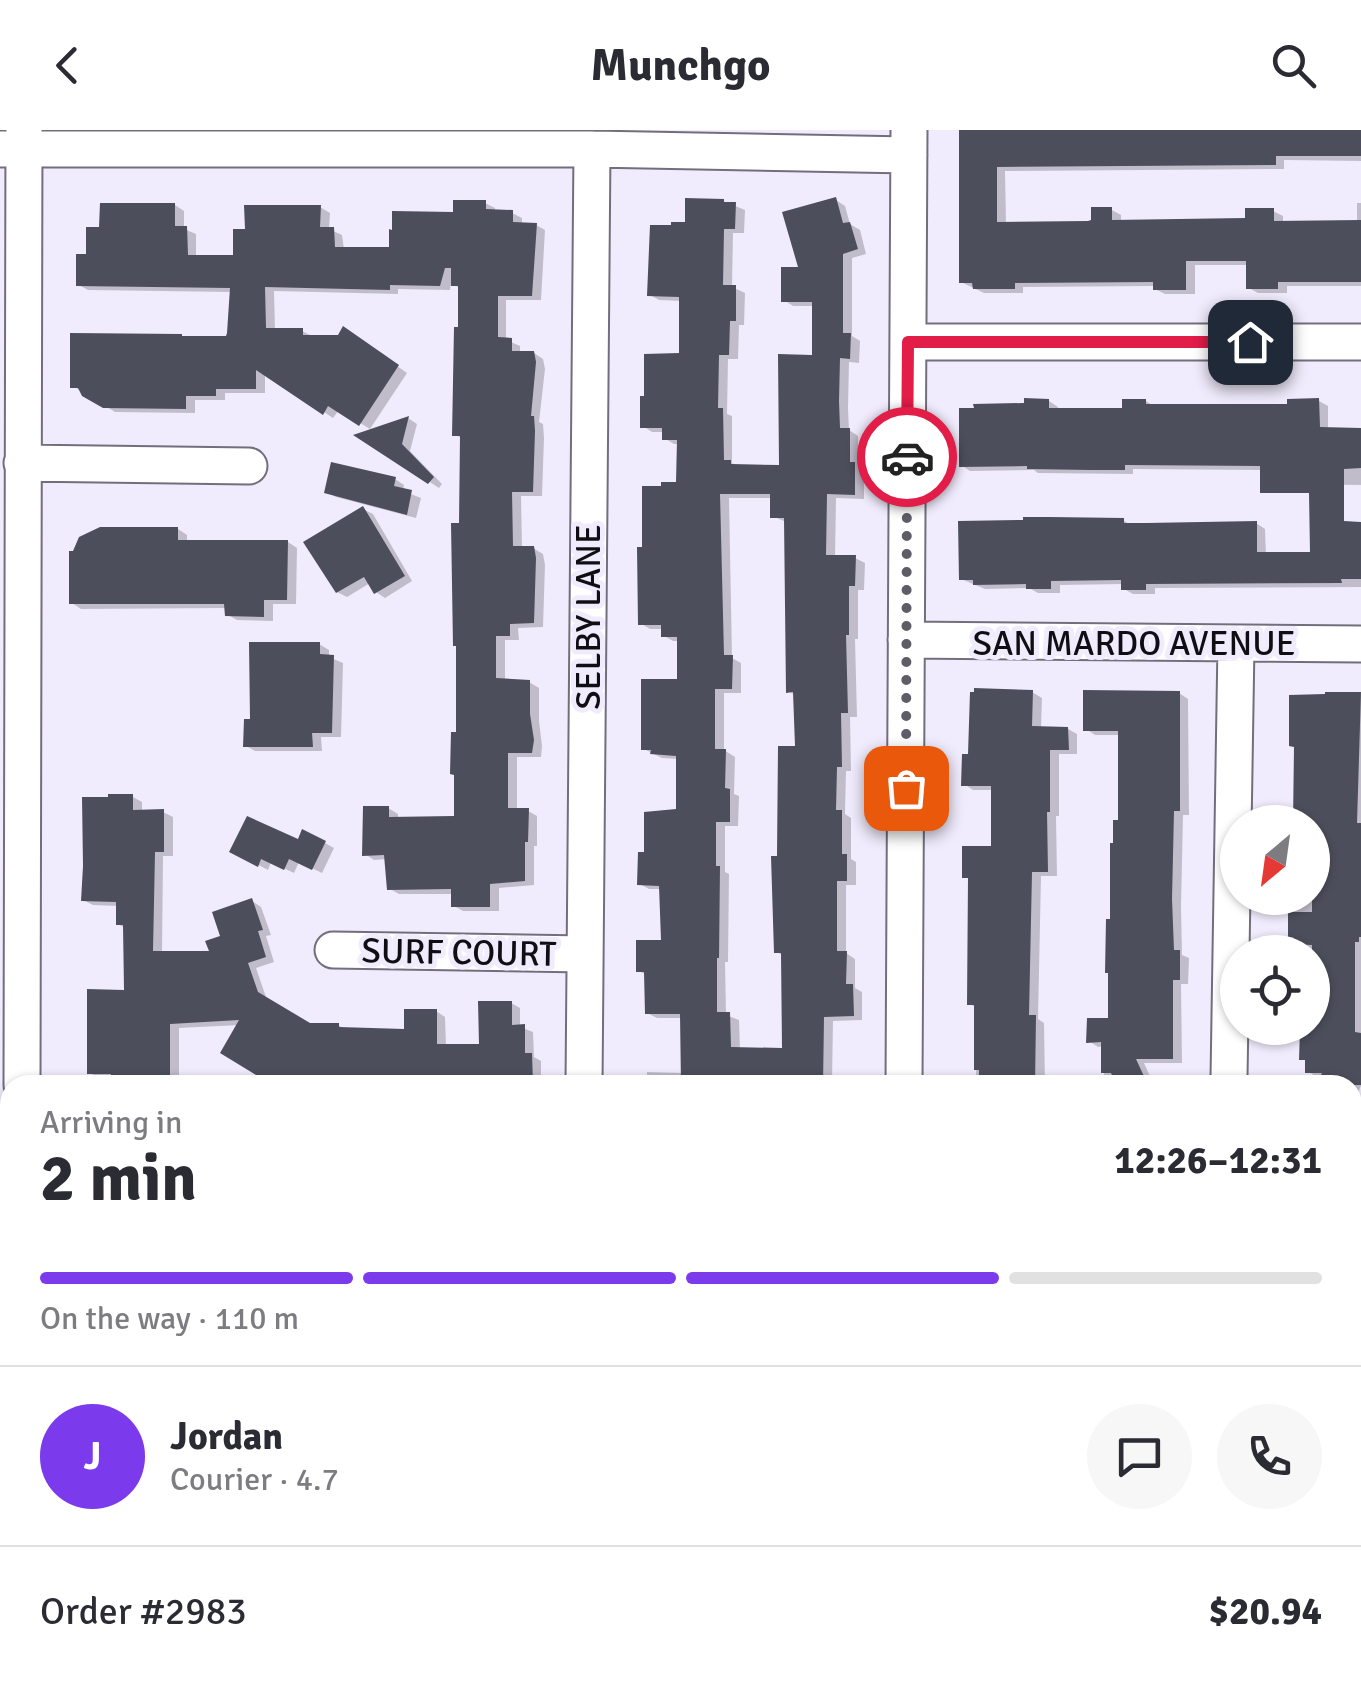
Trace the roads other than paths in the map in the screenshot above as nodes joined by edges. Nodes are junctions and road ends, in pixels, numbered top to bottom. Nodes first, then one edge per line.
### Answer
1 (909, 142) edge
2 (16, 143) edge
3 (592, 149) junction
4 (908, 342) junction
5 (1361, 342) edge
6 (22, 463) junction
7 (249, 466) dead end
8 (906, 640) junction
9 (1236, 644) junction
10 (1361, 644) edge
11 (10, 690) edge
12 (333, 950) dead end
13 (585, 954) junction
14 (11, 1039) edge
15 (20, 1075) edge
16 (584, 1075) edge
17 (904, 1075) edge
18 (1230, 1075) edge

1 - 3 street
1 - 4 street
2 - 3 street
2 - 6 street
3 - 13 street, SELBY LANE
4 - 5 street
4 - 8 street
6 - 7 street
6 - 11 street
8 - 9 street, SAN MARDO AVENUE
8 - 17 street
9 - 10 street, SAN MARDO AVENUE
9 - 18 street
11 - 14 street
12 - 13 street, SURF COURT
13 - 16 street, SELBY LANE
14 - 15 street

